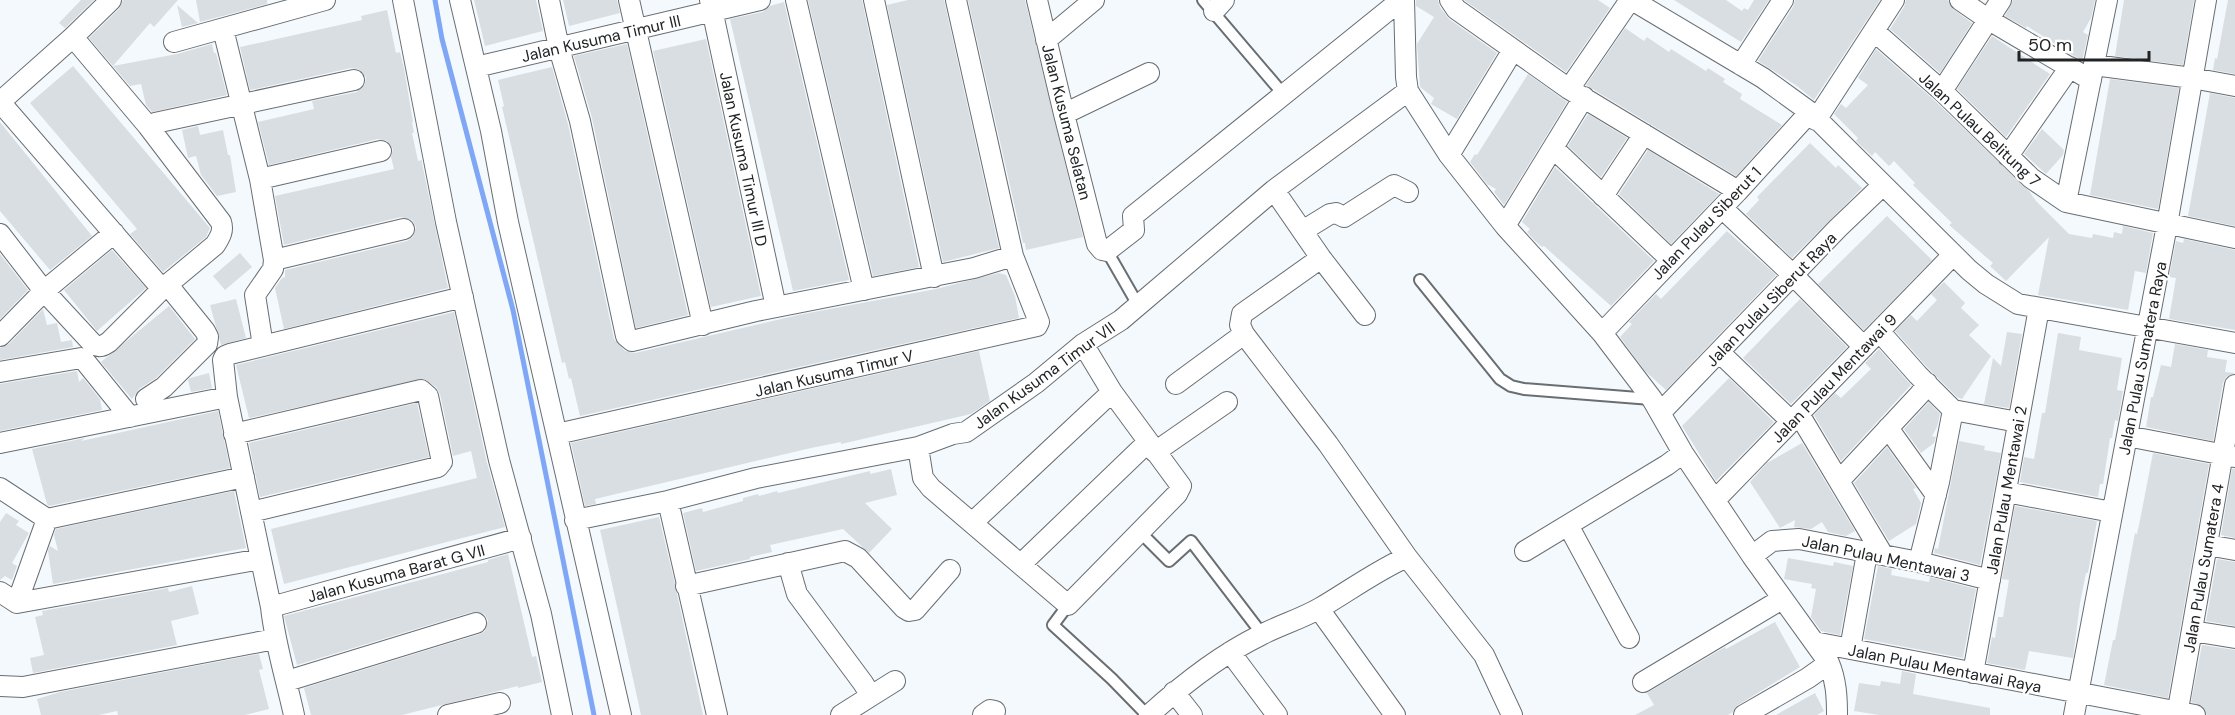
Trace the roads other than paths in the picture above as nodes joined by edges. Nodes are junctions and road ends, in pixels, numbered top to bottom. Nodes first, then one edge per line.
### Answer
1 (111, 0) edge
2 (325, 0) edge
3 (404, 0) edge
4 (460, 0) edge
5 (549, 0) edge
6 (629, 0) edge
7 (760, 0) edge
8 (796, 0) edge
9 (874, 0) edge
10 (956, 0) edge
11 (1037, 0) edge
12 (1094, 0) edge
13 (1403, 0) edge
14 (1450, 0) edge
15 (1631, 0) edge
16 (1783, 0) edge
17 (1894, 0) edge
18 (1960, 0) edge
19 (2001, 0) edge
20 (2107, 0) edge
21 (2206, 0) edge
22 (297, 4) edge
23 (1214, 4) edge
24 (711, 5) edge
25 (1989, 20) junction
26 (223, 29) junction
27 (635, 31) junction
28 (1874, 31) junction
29 (73, 37) junction
30 (1046, 40) junction
31 (174, 42) dead end
32 (559, 48) junction
33 (1513, 50) junction
34 (1741, 65) junction
35 (476, 67) junction
36 (2070, 67) junction
37 (2092, 72) junction
38 (1149, 73) dead end
39 (2192, 78) junction
40 (354, 80) dead end
41 (2235, 86) edge
42 (1408, 91) junction
43 (1942, 91) junction
44 (1577, 93) junction
45 (1284, 95) junction
46 (242, 104) junction
47 (1064, 114) junction
48 (1813, 116) junction
49 (155, 123) dead end
50 (1644, 134) junction
51 (1553, 148) junction
52 (381, 152) dead end
53 (1449, 155) junction
54 (2008, 156) junction
55 (260, 179) junction
56 (1883, 185) junction
57 (1274, 190) junction
58 (1738, 191) junction
59 (1408, 192) dead end
60 (1604, 196) junction
61 (2066, 202) junction
62 (1722, 208) junction
63 (2167, 225) junction
64 (1505, 226) junction
65 (404, 229) dead end
66 (1304, 230) junction
67 (114, 233) junction
68 (0, 234) edge
69 (2235, 238) edge
70 (1102, 248) junction
71 (1953, 255) junction
72 (1013, 256) junction
73 (1321, 258) junction
74 (274, 260) junction
75 (1671, 260) junction
76 (1793, 275) junction
77 (934, 277) junction
78 (1420, 280) dead end
79 (165, 286) junction
80 (864, 290) junction
81 (44, 291) junction
82 (463, 297) junction
83 (1138, 305) junction
84 (776, 307) junction
85 (2039, 308) junction
86 (1365, 315) dead end
87 (703, 325) junction
88 (2147, 327) junction
89 (1879, 331) junction
90 (1244, 333) junction
91 (1602, 333) junction
92 (0, 336) edge
93 (2235, 343) edge
94 (1083, 344) junction
95 (263, 346) junction
96 (1864, 347) junction
97 (1719, 352) junction
98 (0, 372) edge
99 (1927, 383) junction
100 (1176, 384) dead end
101 (2235, 385) edge
102 (1112, 392) junction
103 (227, 397) junction
104 (146, 399) dead end
105 (1227, 402) dead end
106 (1656, 406) junction
107 (1953, 410) junction
108 (130, 417) junction
109 (1795, 418) junction
110 (2018, 422) junction
111 (1888, 428) junction
112 (234, 434) junction
113 (557, 434) junction
114 (2127, 435) junction
115 (0, 443) edge
116 (918, 447) junction
117 (1152, 447) junction
118 (1683, 453) junction
119 (2229, 456) edge
120 (244, 477) junction
121 (1839, 481) junction
122 (0, 488) edge
123 (2006, 492) junction
124 (1936, 495) junction
125 (1715, 500) junction
126 (668, 501) junction
127 (251, 512) junction
128 (2112, 512) junction
129 (47, 519) junction
130 (575, 520) junction
131 (972, 524) junction
132 (1568, 525) junction
133 (1140, 532) junction
134 (522, 538) junction
135 (2207, 545) junction
136 (2235, 550) edge
137 (1524, 551) dead end
138 (1875, 554) junction
139 (1752, 556) junction
140 (1407, 557) junction
141 (261, 559) junction
142 (1919, 562) junction
143 (788, 563) junction
144 (1021, 564) junction
145 (950, 570) dead end
146 (1990, 580) junction
147 (686, 586) junction
148 (0, 592) edge
149 (1782, 599) junction
150 (17, 603) junction
151 (1068, 605) junction
152 (271, 607) junction
153 (1320, 609) junction
154 (476, 624) dead end
155 (2192, 631) junction
156 (1262, 634) junction
157 (1629, 638) dead end
158 (2235, 638) edge
159 (274, 639) junction
160 (1814, 642) junction
161 (1850, 649) junction
162 (1230, 652) junction
163 (1829, 663) junction
164 (1973, 673) junction
165 (287, 681) junction
166 (895, 681) dead end
167 (1643, 682) dead end
168 (0, 686) edge
169 (1174, 692) junction
170 (2077, 693) junction
171 (871, 696) junction
172 (500, 703) dead end
173 (2183, 714) edge
174 (292, 715) edge
175 (448, 715) edge
176 (562, 715) edge
177 (621, 715) edge
178 (717, 715) edge
179 (841, 715) edge
180 (1148, 715) edge
181 (1192, 715) edge
182 (1277, 715) edge
183 (1395, 715) edge
184 (1512, 715) edge
185 (1744, 715) edge
186 (1837, 715) edge
187 (2074, 715) edge

1 - 29 street
2 - 22 street
3 - 82 street
4 - 35 street
5 - 32 street
6 - 27 street
7 - 24 street, Jalan Kusuma Timur III
8 - 80 street
9 - 77 street
10 - 72 street
11 - 30 street, Jalan Kusuma Selatan
12 - 30 street
13 - 42 street
13 - 45 street
14 - 33 street
15 - 34 street
15 - 44 street
16 - 34 street
17 - 28 street, Jalan Pulau Siberut 1
18 - 25 street
19 - 25 street
20 - 37 street
21 - 39 street, Jalan Pulau Sumatera Raya
22 - 26 street
23 - 45 lane
24 - 27 street, Jalan Kusuma Timur III
24 - 84 street, Jalan Kusuma Timur III D
25 - 36 street
25 - 43 street
26 - 31 street
26 - 46 street
27 - 32 street, Jalan Kusuma Timur III
27 - 87 street
28 - 43 street, Jalan Pulau Belitung 7
28 - 48 street, Jalan Pulau Siberut 1
29 - 67 street
29 - 79 street
30 - 47 street, Jalan Kusuma Selatan
32 - 35 street, Jalan Kusuma Timur III
32 - 87 street
33 - 44 street
33 - 53 street
34 - 48 street
35 - 113 street
36 - 37 street
36 - 54 street
37 - 39 street
37 - 61 street
38 - 47 street
39 - 41 street
39 - 63 street, Jalan Pulau Sumatera Raya
40 - 46 street
42 - 53 street
42 - 57 street, Jalan Kusuma Timur VII
43 - 54 street, Jalan Pulau Belitung 7
44 - 50 street
44 - 51 street
45 - 70 street
46 - 49 street
46 - 55 street
47 - 70 street, Jalan Kusuma Selatan
48 - 56 street
48 - 58 street, Jalan Pulau Siberut 1
50 - 58 street
50 - 60 street
51 - 60 street
51 - 64 street
52 - 55 street
53 - 64 street
54 - 61 street, Jalan Pulau Belitung 7
55 - 74 street
56 - 71 street
56 - 76 street, Jalan Pulau Siberut Raya
57 - 66 street
57 - 83 street, Jalan Kusuma Timur VII
58 - 62 street, Jalan Pulau Siberut 1
59 - 66 street
60 - 75 street
61 - 63 street, Jalan Pulau Belitung 7
62 - 75 street, Jalan Pulau Siberut 1
62 - 76 street
63 - 69 street, Jalan Pulau Belitung 7
63 - 88 street, Jalan Pulau Sumatera Raya
64 - 91 street
65 - 74 street
66 - 73 street
67 - 79 street
67 - 81 street
68 - 81 street
70 - 83 lane
71 - 85 street
71 - 89 street, Jalan Pulau Mentawai 9
72 - 77 street
72 - 113 street, Jalan Kusuma Timur V
73 - 86 street
73 - 90 street
74 - 95 street
75 - 91 street, Jalan Pulau Siberut 1
76 - 96 street
76 - 97 street, Jalan Pulau Siberut Raya
77 - 80 street
78 - 106 lane
79 - 81 street
79 - 104 street
80 - 84 street
81 - 92 street
82 - 95 street
82 - 134 street
83 - 94 street, Jalan Kusuma Timur VII
84 - 87 street
85 - 88 street
85 - 110 street, Jalan Pulau Mentawai 2
88 - 93 street
88 - 114 street, Jalan Pulau Sumatera Raya
89 - 96 street, Jalan Pulau Mentawai 9
89 - 99 street
90 - 100 street
90 - 140 street
91 - 106 street
94 - 102 street
94 - 116 street, Jalan Kusuma Timur VII
95 - 103 street
96 - 109 street, Jalan Pulau Mentawai 9
97 - 106 street, Jalan Pulau Siberut Raya
97 - 109 street
98 - 108 street
99 - 107 street
99 - 111 street
101 - 119 street, Jalan Pulau Sumatera 4
102 - 117 street
102 - 131 street
103 - 108 street
103 - 112 street
105 - 117 street
106 - 118 street
107 - 110 street
107 - 124 street
108 - 115 street
109 - 121 street
109 - 125 street, Jalan Pulau Mentawai 9
110 - 123 street, Jalan Pulau Mentawai 2
111 - 121 street
111 - 124 street
112 - 120 street
112 - 127 street
113 - 130 street
114 - 119 street
114 - 128 street, Jalan Pulau Sumatera Raya
116 - 126 street, Jalan Kusuma Timur VII
116 - 131 street
117 - 133 street
117 - 144 street
118 - 125 street
118 - 132 street
119 - 135 street, Jalan Pulau Sumatera 4
120 - 127 street
120 - 129 street
121 - 138 street
122 - 129 street
123 - 128 street
123 - 146 street, Jalan Pulau Mentawai 2
124 - 142 street
125 - 139 street
126 - 130 street, Jalan Kusuma Timur VII
126 - 147 street
127 - 141 street
128 - 170 street, Jalan Pulau Sumatera Raya
129 - 150 street
130 - 177 street
131 - 144 street
132 - 137 street
132 - 157 street
133 - 151 street
133 - 156 lane
134 - 152 street, Jalan Kusuma Barat G VII
134 - 176 street
135 - 136 street
135 - 155 street, Jalan Pulau Sumatera 4
138 - 139 street, Jalan Pulau Mentawai 3
138 - 142 street, Jalan Pulau Mentawai 3
138 - 161 street
139 - 149 street
140 - 153 street
140 - 184 street
141 - 150 street
141 - 152 street
142 - 146 street, Jalan Pulau Mentawai 3
143 - 145 street
143 - 147 street
143 - 171 street
144 - 151 street
146 - 164 street, Jalan Pulau Mentawai 2
147 - 178 street
148 - 150 street
149 - 160 street
149 - 167 street
151 - 180 lane
152 - 159 street
153 - 156 street
153 - 183 street
154 - 165 street
155 - 158 street
155 - 173 street, Jalan Pulau Sumatera 4
156 - 162 street
159 - 165 street
159 - 168 street
160 - 161 street, Jalan Pulau Mentawai Raya
160 - 163 street
161 - 164 street, Jalan Pulau Mentawai Raya
162 - 169 street
162 - 182 street
163 - 185 street
163 - 186 street
164 - 170 street, Jalan Pulau Mentawai Raya
165 - 174 street
166 - 171 street
169 - 180 street
169 - 181 street
170 - 173 street, Jalan Pulau Mentawai Raya
170 - 187 street, Jalan Pulau Sumatera Raya
171 - 179 street
172 - 175 street

